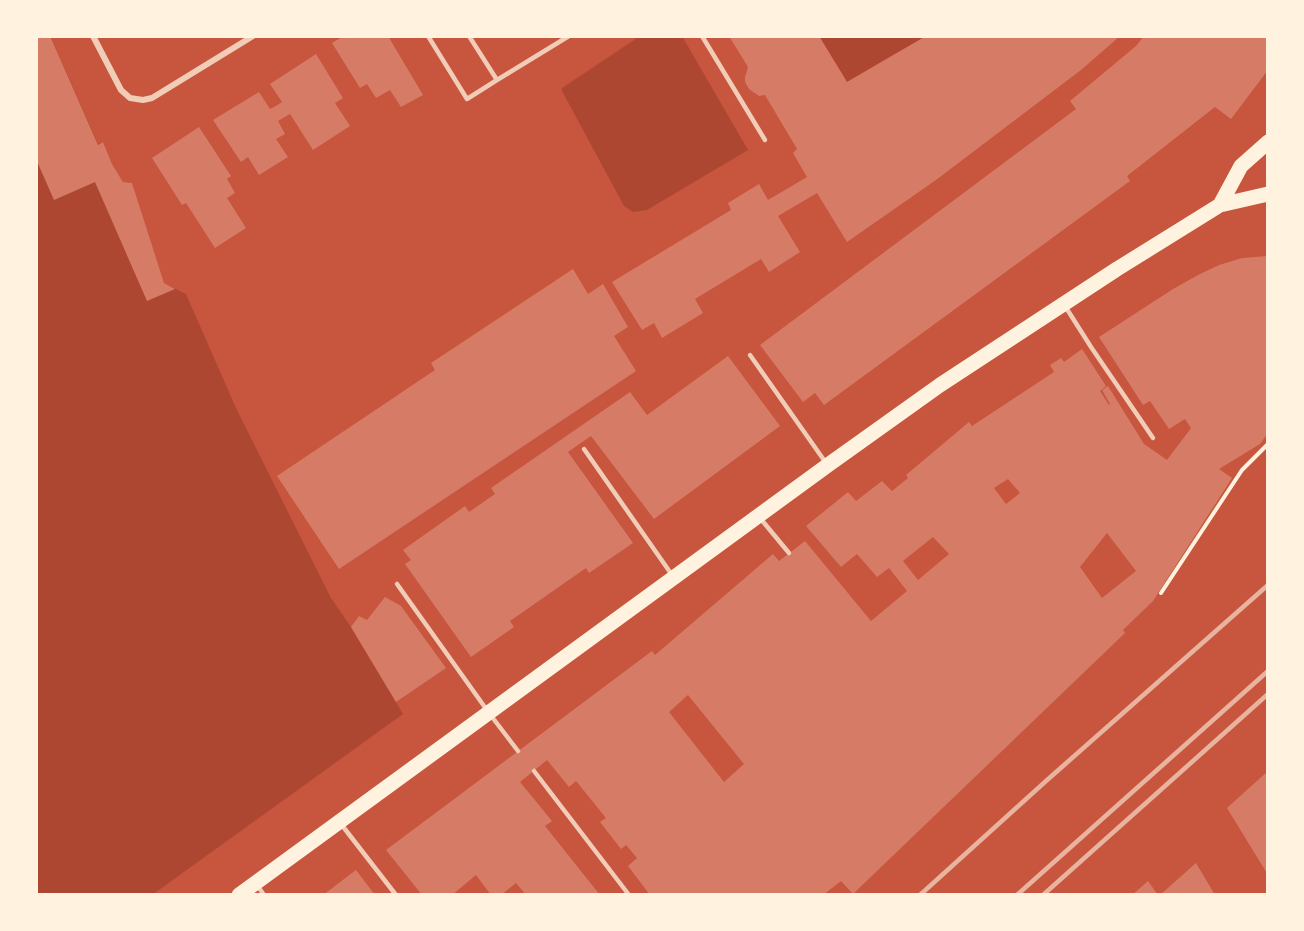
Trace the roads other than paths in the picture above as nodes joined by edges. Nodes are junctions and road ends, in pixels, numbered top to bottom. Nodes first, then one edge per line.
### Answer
1 (93, 36) edge
2 (253, 36) edge
3 (429, 36) edge
4 (469, 36) edge
5 (569, 36) edge
6 (702, 36) edge
7 (496, 80) junction
8 (765, 140) dead end
9 (1268, 142) edge
10 (1268, 194) edge
11 (1220, 205) junction
12 (1064, 304) junction
13 (750, 354) dead end
14 (1153, 438) dead end
15 (584, 449) dead end
16 (828, 465) junction
17 (758, 516) junction
18 (789, 553) dead end
19 (674, 578) junction
20 (397, 584) dead end
21 (489, 713) junction
22 (518, 751) dead end
23 (534, 771) dead end
24 (340, 822) junction
25 (260, 889) edge
26 (239, 895) edge
27 (396, 895) edge
28 (629, 895) edge

1 - 2 street
3 - 7 lane
4 - 7 lane
5 - 7 lane
6 - 8 lane
9 - 11 main road
10 - 11 main road
11 - 12 main road
12 - 14 lane
12 - 16 main road
13 - 16 lane
15 - 19 lane
16 - 17 main road
17 - 18 lane
17 - 19 main road
19 - 21 main road
20 - 21 lane
21 - 22 lane
21 - 24 main road
23 - 28 lane
24 - 25 main road
24 - 27 lane
25 - 26 main road

